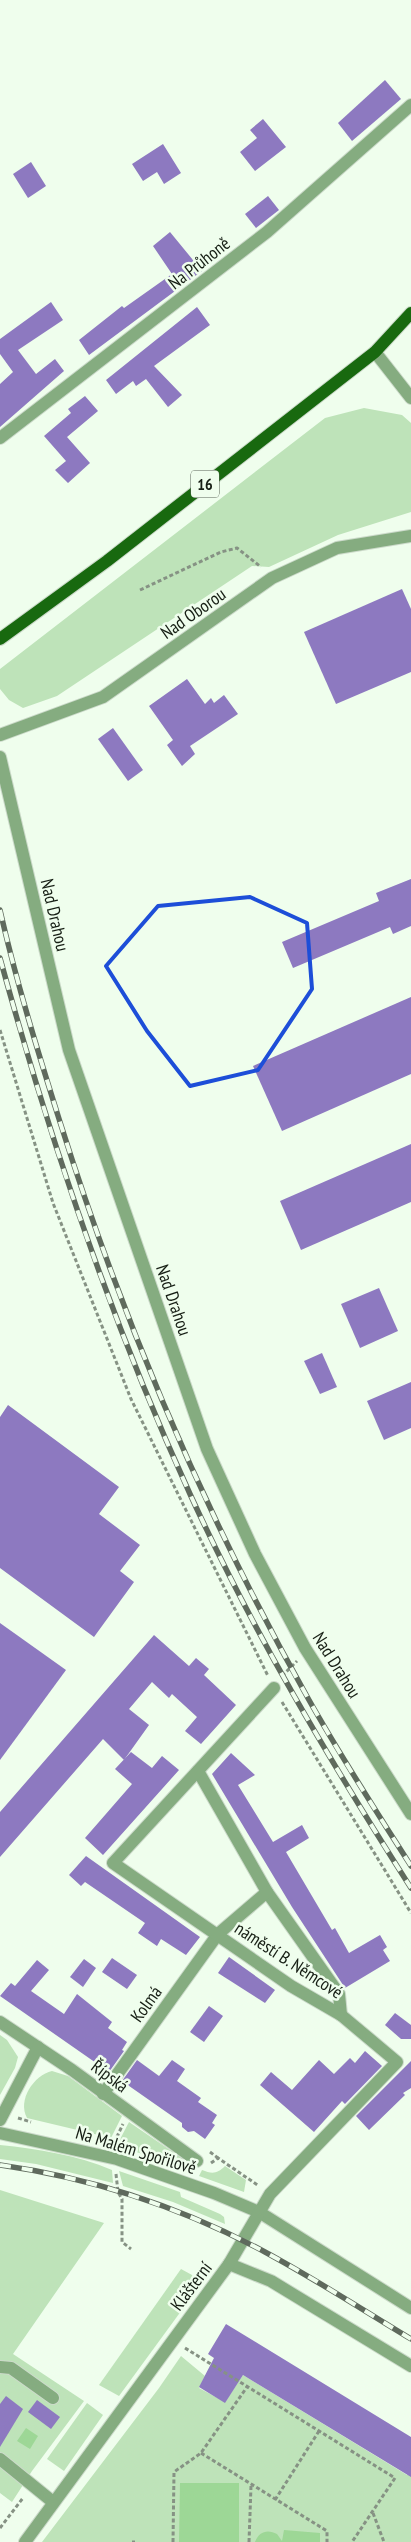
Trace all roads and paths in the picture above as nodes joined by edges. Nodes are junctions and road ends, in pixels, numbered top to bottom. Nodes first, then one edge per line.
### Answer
1 (411, 105) edge
2 (411, 313) edge
3 (374, 352) junction
4 (411, 398) edge
5 (0, 438) edge
6 (411, 536) edge
7 (272, 578) junction
8 (140, 590) dead end
9 (0, 639) edge
10 (0, 735) edge
11 (0, 757) edge
12 (0, 1030) edge
13 (305, 1648) junction
14 (274, 1688) junction
15 (198, 1771) junction
16 (411, 1814) edge
17 (266, 1892) junction
18 (411, 1913) edge
19 (218, 1934) junction
20 (341, 2015) junction
21 (0, 2022) edge
22 (38, 2047) junction
23 (397, 2062) joint
24 (103, 2094) junction
25 (129, 2112) junction
26 (0, 2120) edge
27 (0, 2133) edge
28 (117, 2159) junction
29 (197, 2161) joint
30 (270, 2194) junction
31 (259, 2212) junction
32 (131, 2249) dead end
33 (229, 2264) junction
34 (411, 2308) edge
35 (182, 2346) dead end
36 (411, 2366) edge
37 (0, 2367) edge
38 (246, 2387) junction
39 (53, 2398) dead end
40 (319, 2431) junction
41 (201, 2453) junction
42 (0, 2459) edge
43 (251, 2485) junction
44 (275, 2500) junction
45 (53, 2502) junction
46 (373, 2513) junction
47 (24, 2542) edge
48 (132, 2542) edge
49 (135, 2542) edge
50 (173, 2542) edge
51 (249, 2542) edge
52 (327, 2542) edge
53 (352, 2542) edge
54 (384, 2542) edge

1 - 5 street, Na Průhoně
2 - 3 main road, 16
3 - 4 street
3 - 9 main road, 16
6 - 7 street, Nad Oborou
7 - 8 path
7 - 10 street, Nad Oborou
11 - 13 street, Nad Drahou
12 - 14 path
13 - 14 path
13 - 16 street, Nad Drahou
14 - 15 street, náměstí B. Němcové
14 - 18 path
15 - 17 street, náměstí B. Němcové
15 - 19 street, náměstí B. Němcové
17 - 19 street, náměstí B. Němcové
17 - 20 street, náměstí B. Němcové
19 - 20 street, náměstí B. Němcové
19 - 24 street, Kolmá
20 - 23 street, náměstí B. Němcové
21 - 22 street, Řípská
22 - 24 street, Řípská
22 - 26 street
23 - 30 street, Klášterní
24 - 25 street, Řípská
25 - 28 path
25 - 29 street, Řípská
27 - 28 street, Na Malém Spořilově
28 - 31 street, Na Malém Spořilově
28 - 32 path
29 - 30 path
30 - 31 street, Klášterní
31 - 33 street, Klášterní
31 - 34 street
33 - 36 street
33 - 45 street, Klášterní
35 - 38 path
37 - 39 street
38 - 40 path
38 - 41 path
40 - 44 path
40 - 46 path
41 - 43 path
41 - 50 path
42 - 45 street
43 - 44 path
43 - 51 path
44 - 52 path
45 - 47 street, Klášterní
46 - 53 path
46 - 54 path
48 - 49 path

